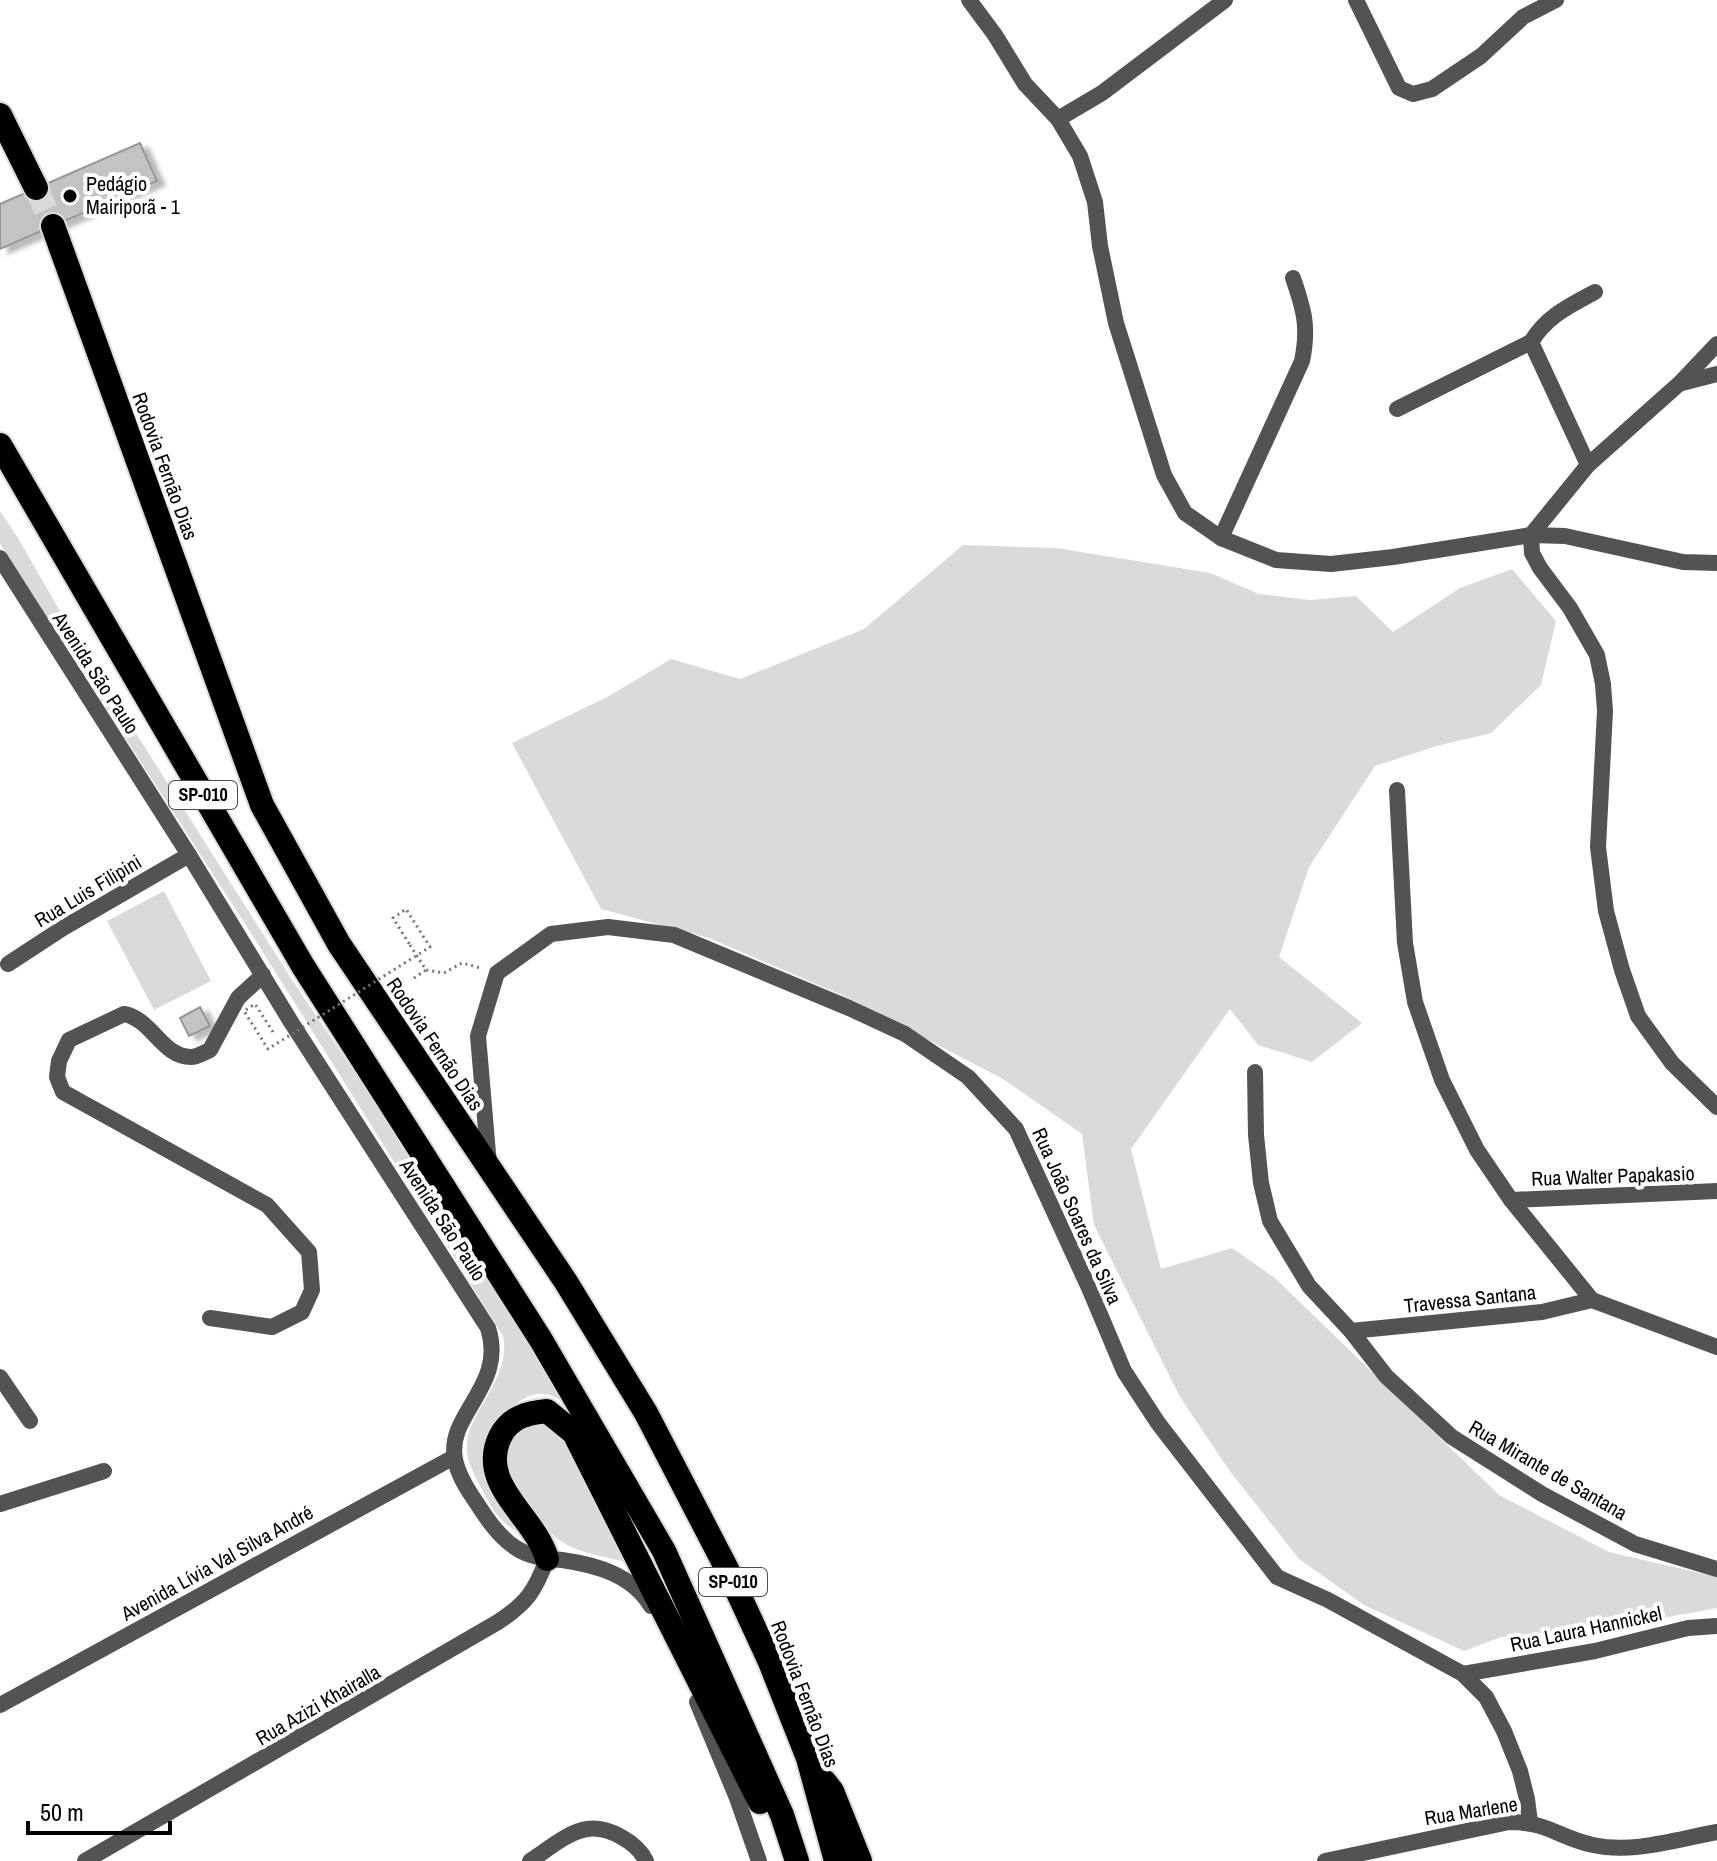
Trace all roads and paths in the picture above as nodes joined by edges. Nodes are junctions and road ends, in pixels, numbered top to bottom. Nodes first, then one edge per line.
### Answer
1 (969, 0) edge
2 (1225, 0) edge
3 (1356, 0) edge
4 (1556, 0) edge
5 (0, 115) edge
6 (1058, 119) junction
7 (36, 188) tunnel mouth
8 (53, 226) tunnel mouth
9 (1293, 278) dead end
10 (1595, 292) dead end
11 (1531, 342) junction
12 (1717, 344) edge
13 (1717, 374) edge
14 (1680, 383) junction
15 (1397, 409) dead end
16 (0, 445) edge
17 (6, 463) edge
18 (1588, 465) junction
19 (1531, 535) junction
20 (1221, 538) junction
21 (0, 558) edge
22 (1717, 563) edge
23 (1397, 790) dead end
24 (189, 855) junction
25 (8, 964) dead end
26 (426, 970) junction
27 (497, 973) junction
28 (263, 975) junction
29 (414, 978) dead end
30 (273, 1032) dead end
31 (1255, 1072) dead end
32 (1717, 1107) edge
33 (489, 1166) junction
34 (1717, 1191) edge
35 (1511, 1200) junction
36 (1592, 1300) junction
37 (210, 1318) dead end
38 (1351, 1331) junction
39 (1717, 1347) edge
40 (0, 1377) edge
41 (30, 1421) dead end
42 (454, 1457) junction
43 (104, 1471) dead end
44 (0, 1504) edge
45 (547, 1559) junction
46 (1717, 1569) edge
47 (1717, 1626) edge
48 (1463, 1674) junction
49 (0, 1705) edge
50 (808, 1758) junction
51 (782, 1815) junction
52 (1530, 1822) junction
53 (1717, 1832) edge
54 (85, 1861) edge
55 (530, 1861) edge
56 (646, 1861) edge
57 (759, 1861) edge
58 (797, 1861) edge
59 (836, 1861) edge
60 (860, 1861) edge
61 (1325, 1861) edge

1 - 6 street
2 - 6 street
3 - 4 street
5 - 7 highway
6 - 20 street
8 - 33 highway, Rodovia Fernão Dias / SP-010
9 - 20 street
10 - 11 street
11 - 15 street
11 - 18 street
12 - 14 street
13 - 14 street
14 - 18 street
16 - 17 highway, SP-010
17 - 51 highway, SP-010
18 - 19 street
19 - 20 street
19 - 22 street
19 - 32 street
21 - 24 street, Avenida São Paulo
23 - 35 street
24 - 25 street, Rua Luis Filipini
24 - 28 street, Avenida São Paulo
26 - 27 path
26 - 29 path
26 - 30 path, bridge
27 - 33 street
27 - 48 street, Rua João Soares da Silva
28 - 37 street
28 - 42 street, Avenida São Paulo
31 - 38 street, Rua Mirante de Santana
33 - 50 highway, Rodovia Fernão Dias / SP-010
34 - 35 street, Rua Walter Papakasio
35 - 36 street
36 - 38 street, Travessa Santana
36 - 39 street
38 - 46 street, Rua Mirante de Santana
40 - 41 street
42 - 45 street
42 - 49 street, Avenida Lívia Val Silva André
43 - 44 street
45 - 51 highway
45 - 54 street, Rua Azizi Khairalla
45 - 57 street
47 - 48 street, Rua Laura Hannickel
48 - 52 street, Rua João Soares da Silva
50 - 59 highway, Rodovia Fernão Dias / SP-010
50 - 60 highway
51 - 58 highway, SP-010
52 - 53 street, Rua Marlene
52 - 61 street, Rua Marlene
55 - 56 street

